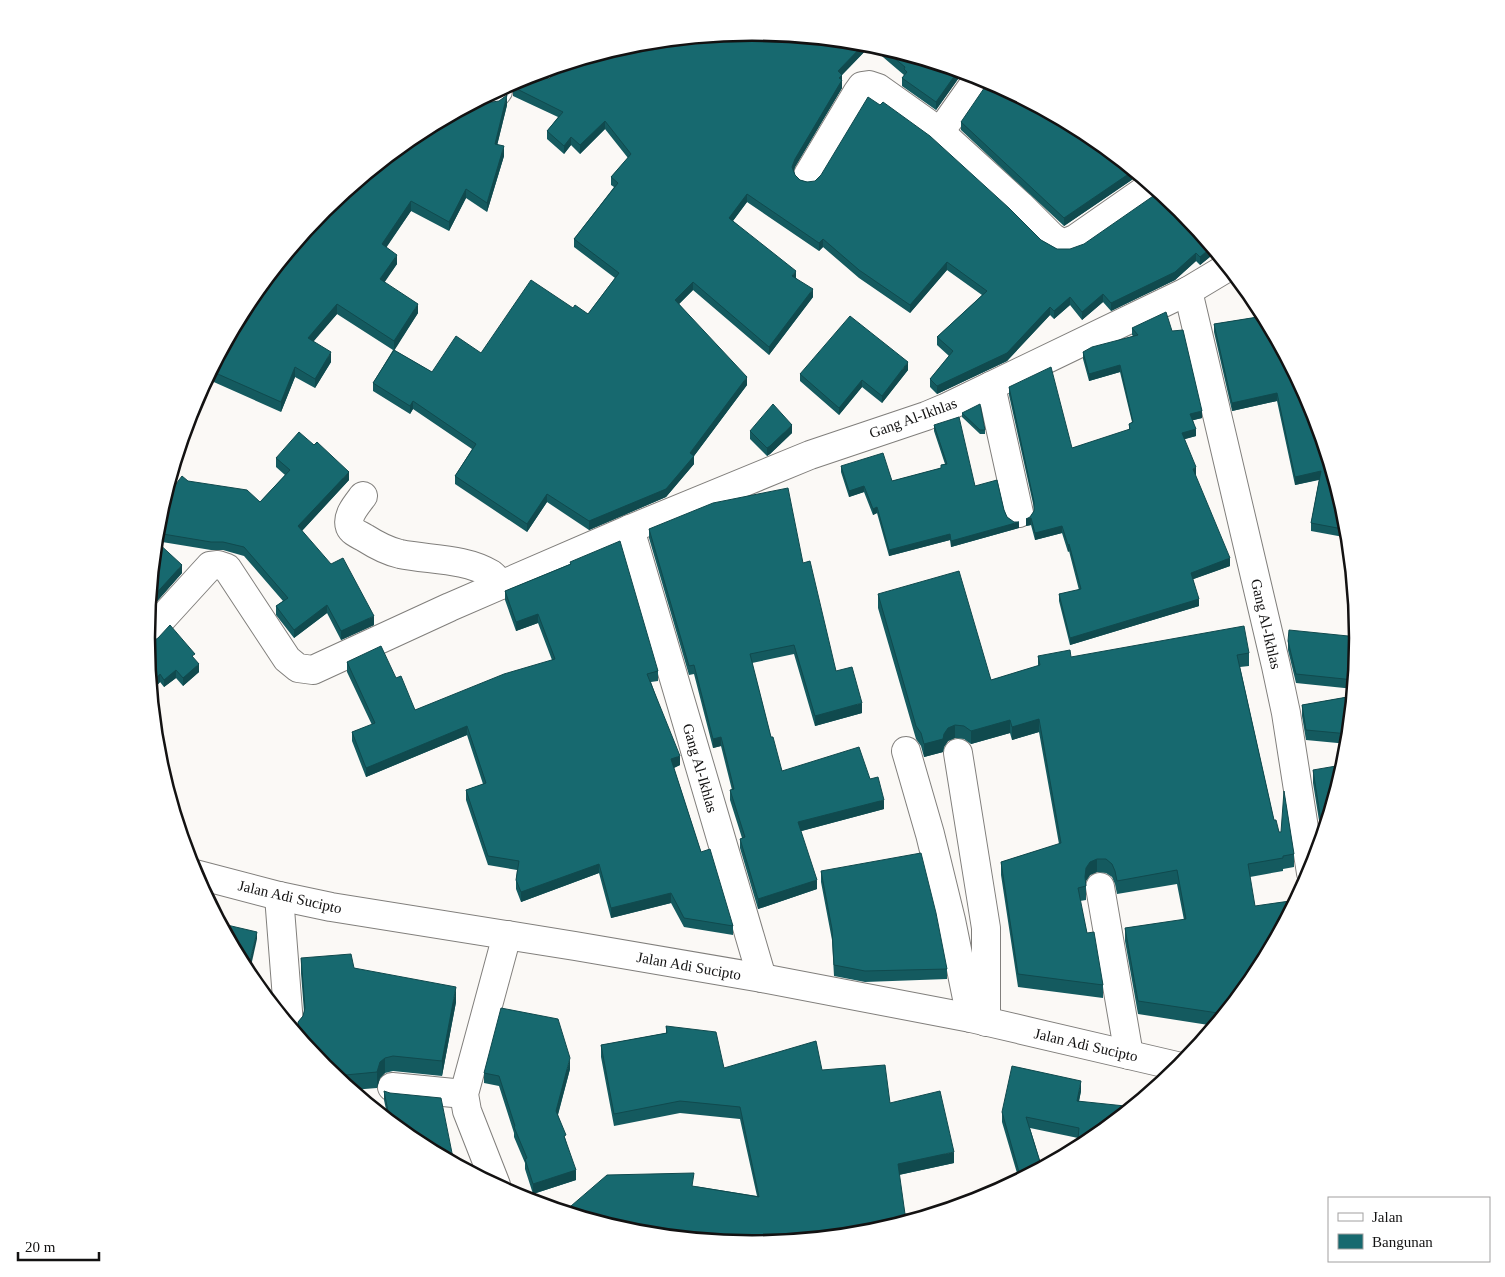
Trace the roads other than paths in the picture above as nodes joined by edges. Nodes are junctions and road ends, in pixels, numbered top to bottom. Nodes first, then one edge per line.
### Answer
1 (974, 84) edge
2 (940, 132) junction
3 (808, 175) dead end
4 (1146, 189) edge
5 (1222, 270) edge
6 (1188, 291) junction
7 (991, 386) junction
8 (363, 496) dead end
9 (1019, 513) dead end
10 (630, 529) junction
11 (502, 585) junction
12 (156, 626) edge
13 (906, 751) dead end
14 (958, 753) dead end
15 (1308, 856) edge
16 (205, 877) edge
17 (1100, 887) dead end
18 (279, 896) junction
19 (507, 935) junction
20 (762, 978) junction
21 (288, 1013) edge
22 (979, 1020) junction
23 (1130, 1055) junction
24 (1171, 1065) edge
25 (392, 1087) dead end
26 (464, 1094) junction
27 (492, 1176) edge

1 - 2 main road
2 - 3 main road
2 - 4 main road
5 - 6 main road, Gang Al-Ikhlas
6 - 7 main road, Gang Al-Ikhlas
6 - 15 main road, Gang Al-Ikhlas
7 - 9 main road
7 - 10 main road, Gang Al-Ikhlas
8 - 11 main road
10 - 11 main road, Gang Al-Ikhlas
10 - 20 main road, Gang Al-Ikhlas
11 - 12 main road, Gang Al-Ikhlas
13 - 22 main road
14 - 22 main road
16 - 18 main road, Jalan Adi Sucipto
17 - 23 main road
18 - 19 main road, Jalan Adi Sucipto
18 - 21 main road
19 - 20 main road, Jalan Adi Sucipto
19 - 26 main road
20 - 22 main road, Jalan Adi Sucipto
22 - 23 main road, Jalan Adi Sucipto
23 - 24 main road, Jalan Adi Sucipto
25 - 26 main road
26 - 27 main road

